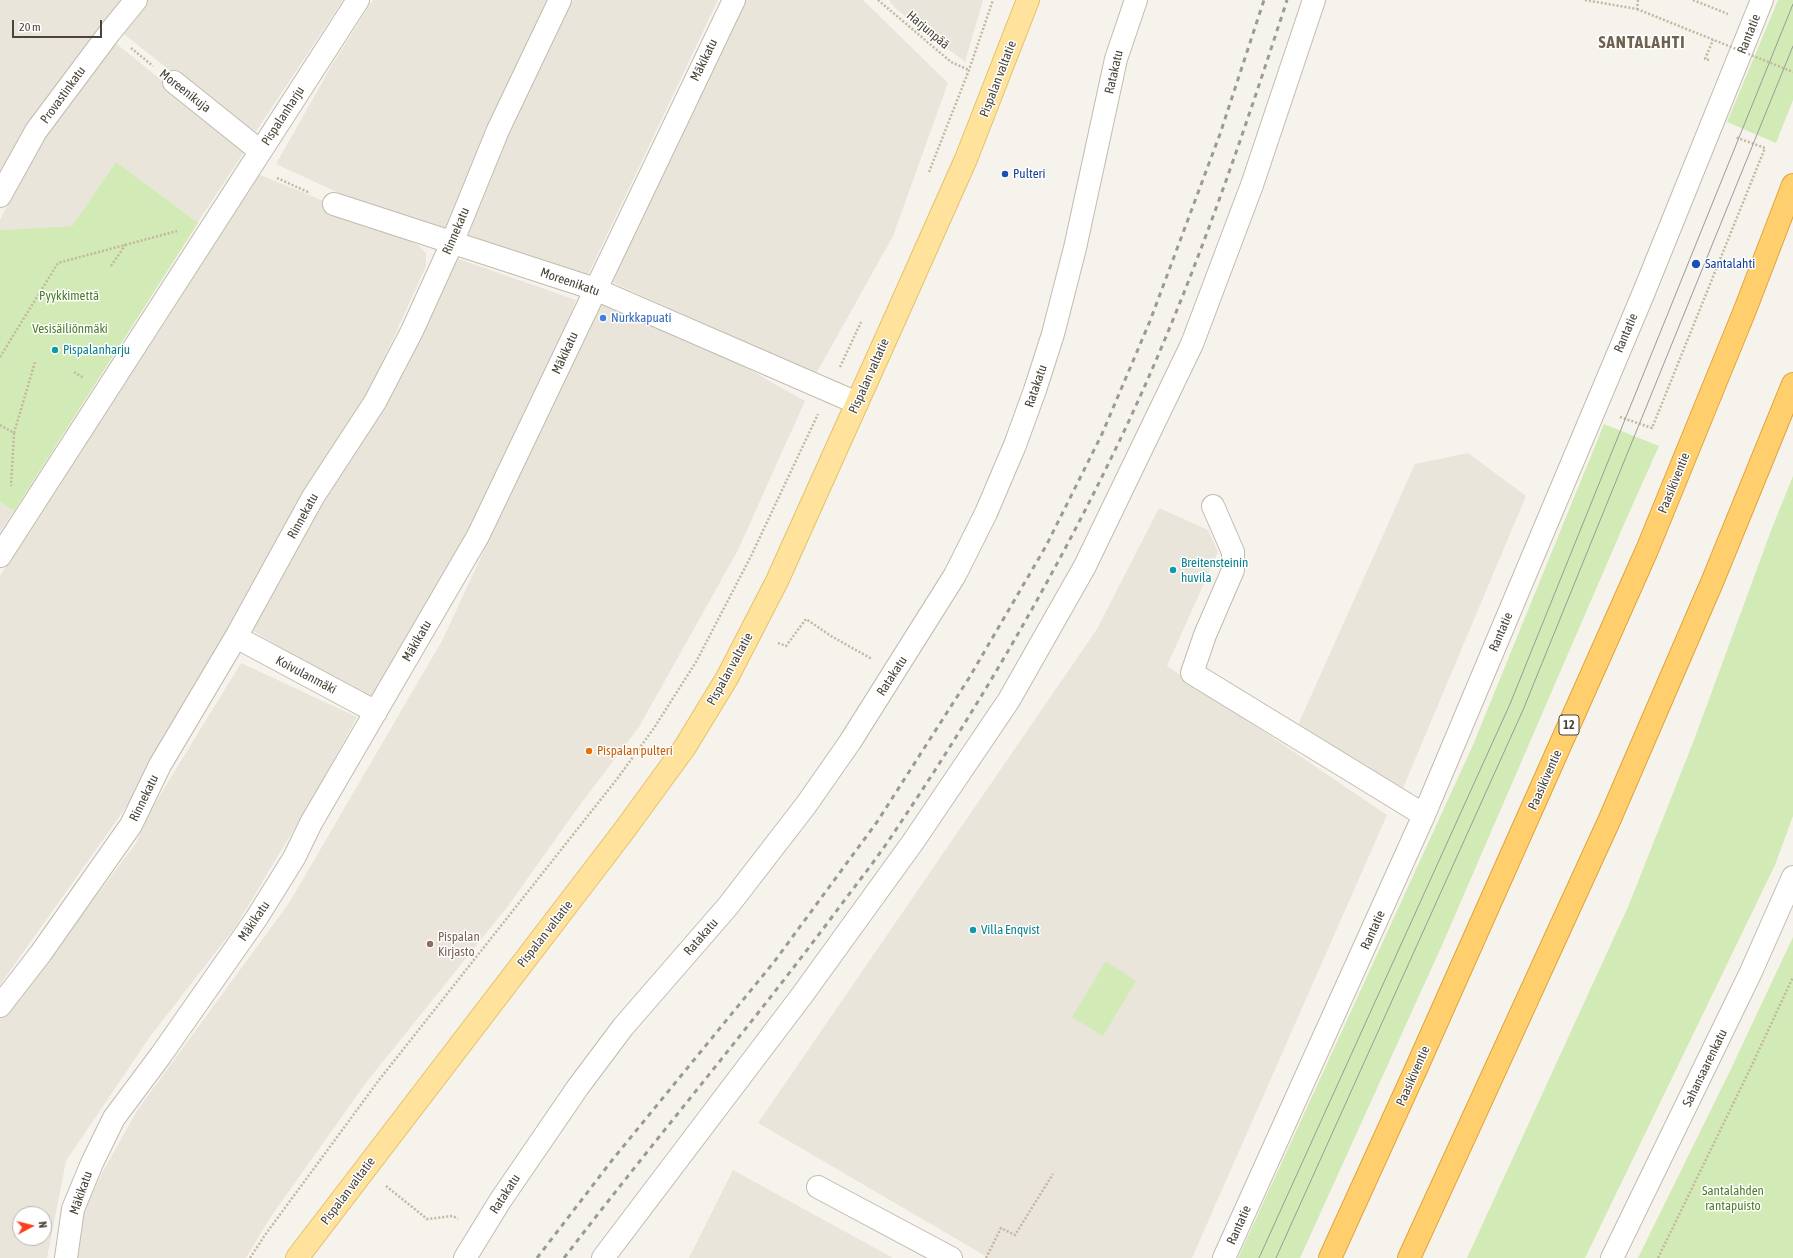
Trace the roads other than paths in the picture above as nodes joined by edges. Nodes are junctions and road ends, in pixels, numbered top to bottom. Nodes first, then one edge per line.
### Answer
1 (136, 0) edge
2 (358, 0) edge
3 (560, 0) edge
4 (734, 0) edge
5 (1028, 0) edge
6 (1136, 0) edge
7 (1314, 0) edge
8 (1762, 0) edge
9 (174, 82) road end
10 (260, 151) junction
11 (1793, 185) edge
12 (0, 196) edge
13 (334, 204) road end
14 (452, 242) junction
15 (595, 289) junction
16 (1793, 384) edge
17 (857, 403) junction
18 (1213, 506) dead end
19 (0, 556) edge
20 (236, 637) junction
21 (376, 712) junction
22 (1424, 816) junction
23 (1793, 877) edge
24 (0, 1006) edge
25 (818, 1187) dead end
26 (66, 1258) edge
27 (297, 1258) edge
28 (465, 1258) edge
29 (603, 1258) edge
30 (951, 1258) edge
31 (1224, 1258) edge
32 (1330, 1258) edge
33 (1410, 1258) edge
34 (1612, 1258) edge

1 - 12 street, Provastinkatu
2 - 10 street, Pispalanharju
3 - 14 street, Rinnekatu
4 - 15 street, Mäkikatu
5 - 17 main road, Pispalan valtatie
6 - 28 street, Ratakatu
7 - 29 street
8 - 22 street, Rantatie
9 - 10 street, Moreenikuja
10 - 19 street, Pispalanharju
11 - 32 highway, Paasikiventie / 12
13 - 14 street, Moreenikatu
14 - 15 street, Moreenikatu
14 - 20 street, Rinnekatu
15 - 17 street, Moreenikatu
15 - 21 street, Mäkikatu
16 - 33 highway
17 - 27 main road, Pispalan valtatie
18 - 22 street
20 - 21 street, Koivulanmäki
20 - 24 street, Rinnekatu
21 - 26 street, Mäkikatu
22 - 31 street, Rantatie
23 - 34 street, Sahansaarenkatu
25 - 30 street

